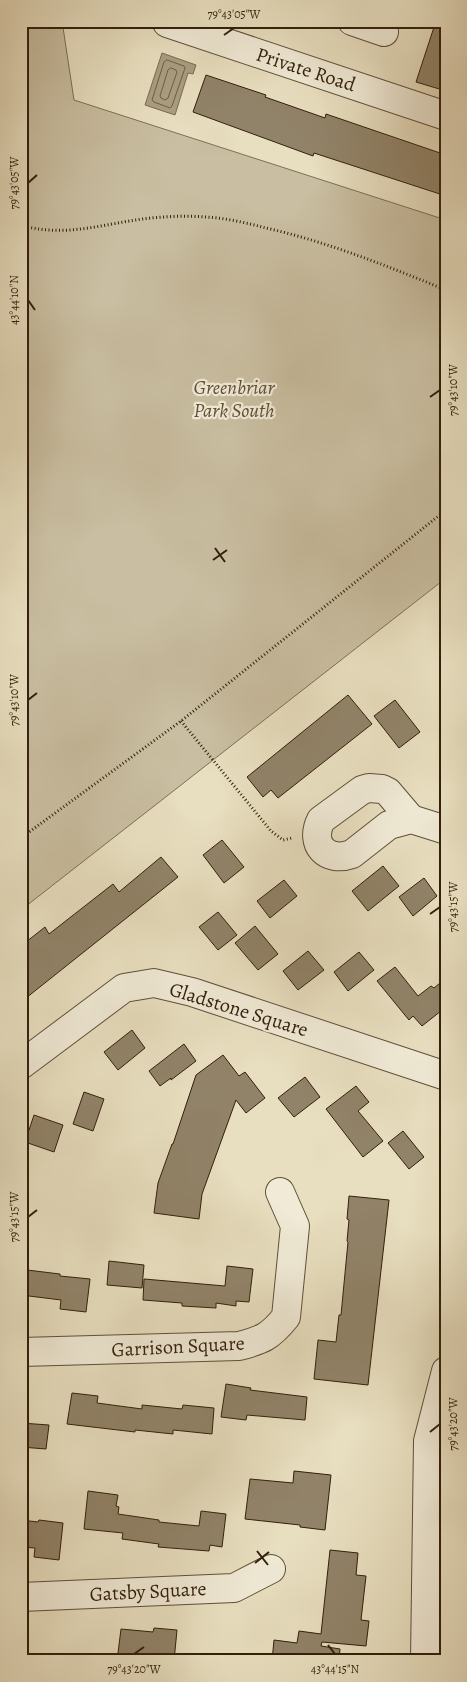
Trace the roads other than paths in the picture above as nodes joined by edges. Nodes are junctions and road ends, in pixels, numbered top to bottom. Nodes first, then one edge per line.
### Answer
1 (167, 21) edge
2 (352, 21) edge
3 (384, 32) dead end
4 (446, 116) edge
5 (411, 819) junction
6 (446, 830) edge
7 (21, 1065) edge
8 (446, 1076) edge
9 (280, 1192) dead end
10 (21, 1352) edge
11 (446, 1371) edge
12 (271, 1569) dead end
13 (21, 1597) edge
14 (425, 1661) edge

1 - 4 street, Private Road
2 - 3 street
5 - 5 street
5 - 6 street
7 - 8 street, Gladstone Square
9 - 10 street, Garrison Square
11 - 14 street
12 - 13 street, Gatsby Square

